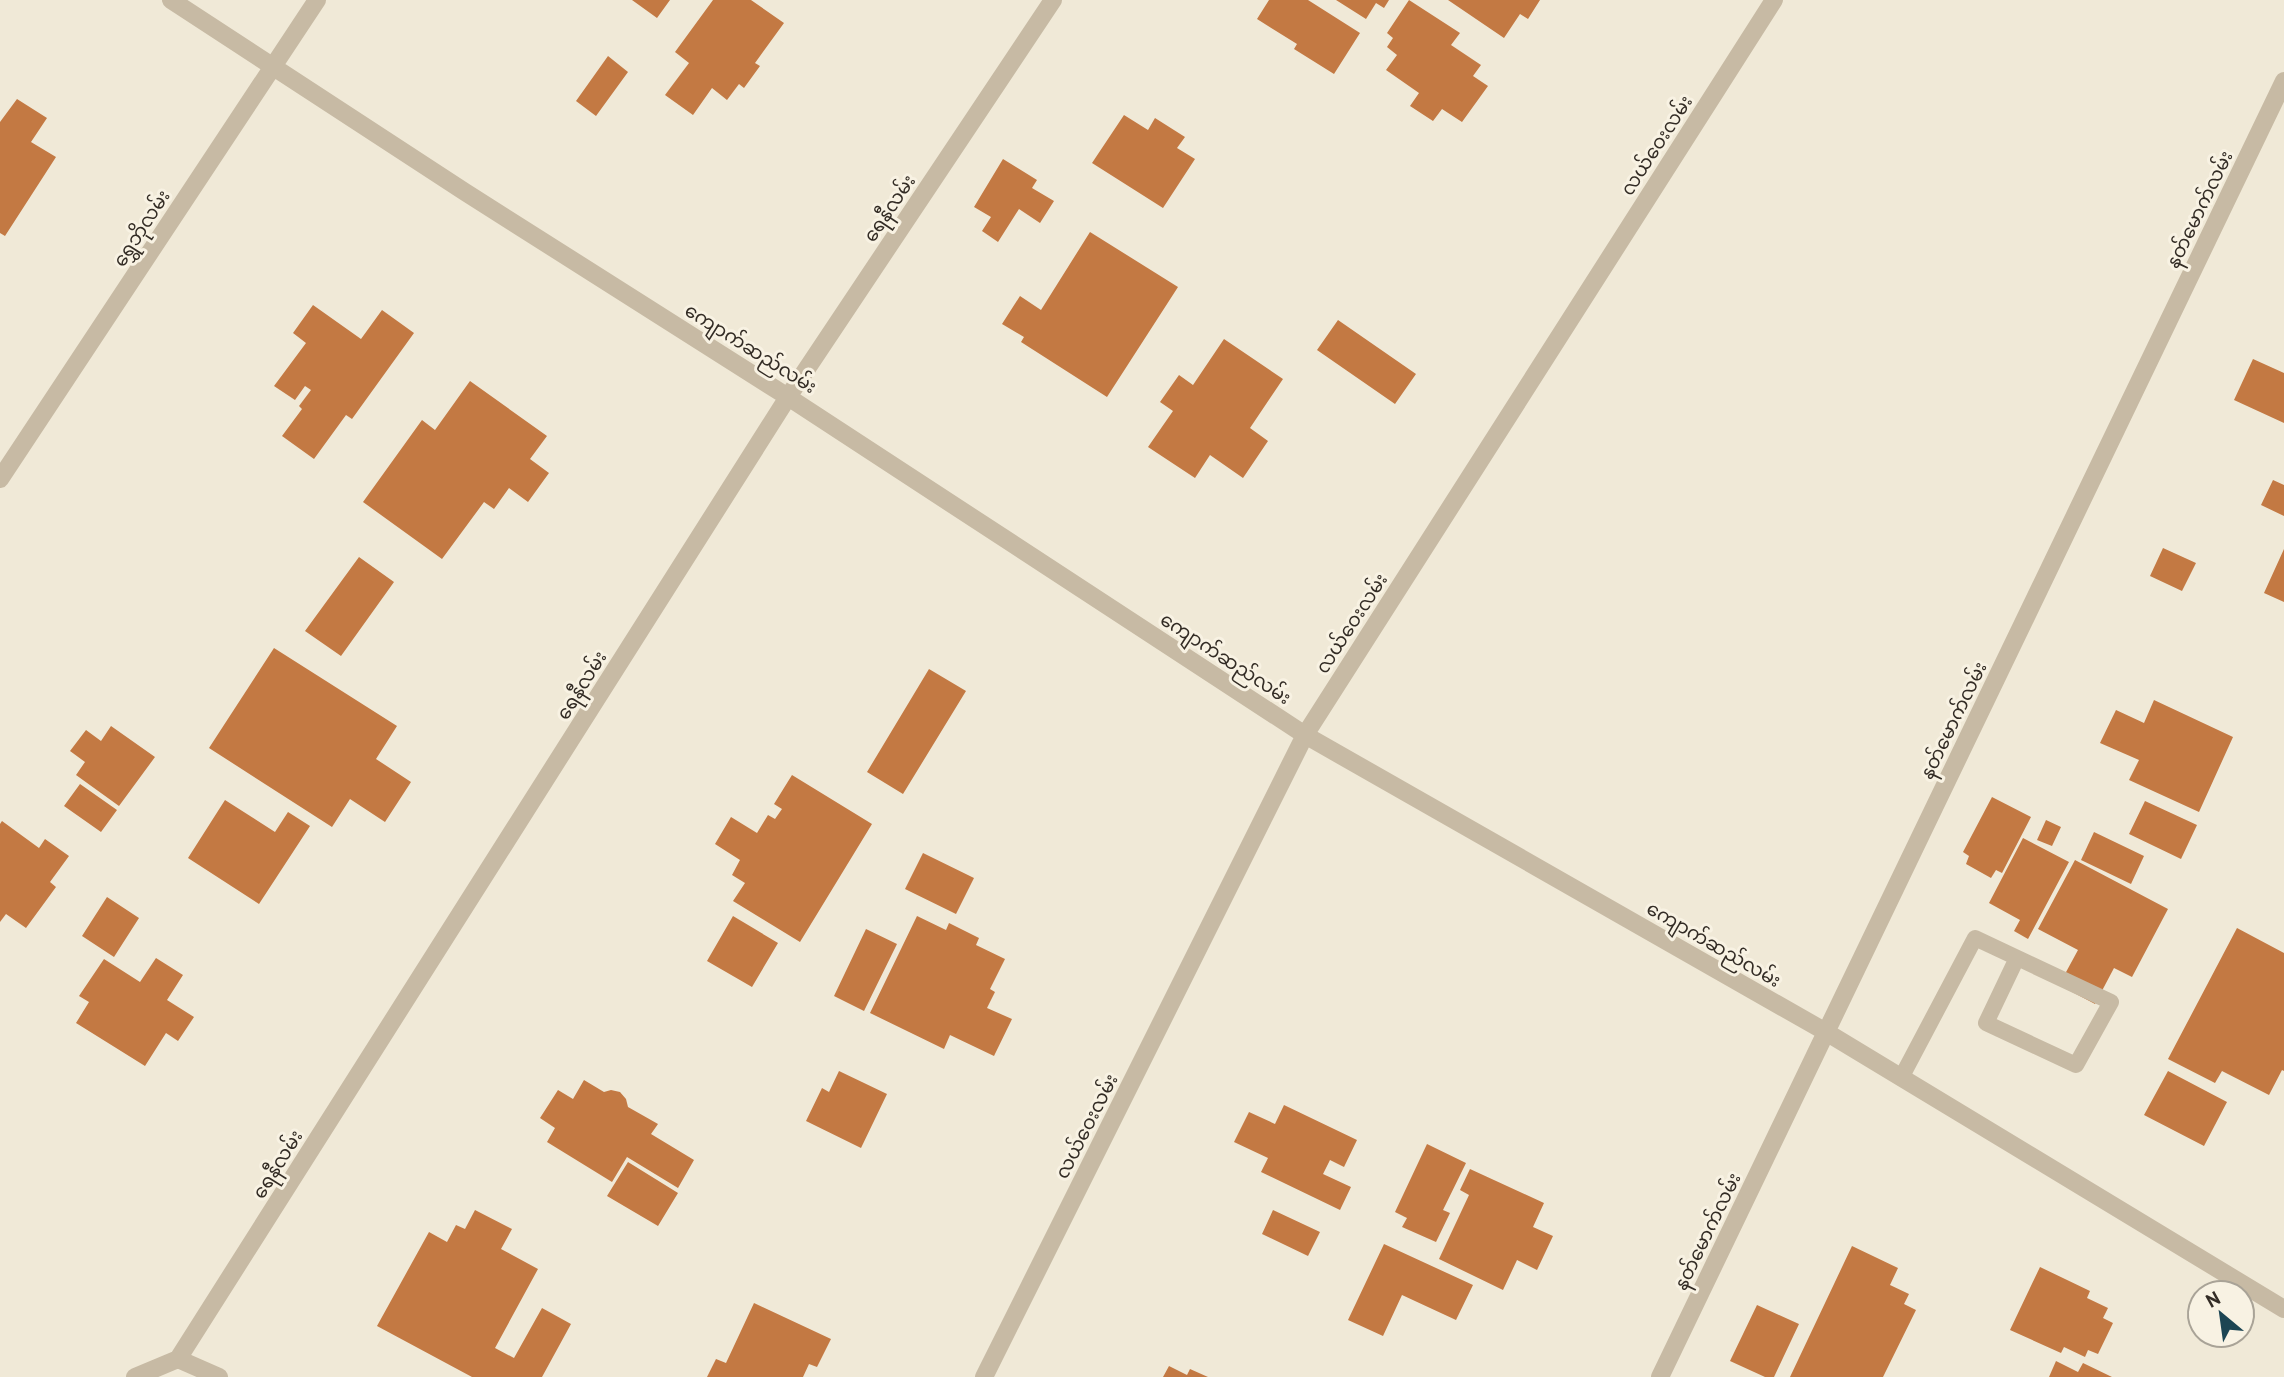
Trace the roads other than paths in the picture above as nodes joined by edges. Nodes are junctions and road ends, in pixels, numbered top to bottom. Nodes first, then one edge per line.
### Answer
1 (171, 0) edge
2 (317, 0) edge
3 (1053, 0) edge
4 (1774, 0) edge
5 (273, 65) junction
6 (2284, 81) edge
7 (788, 397) junction
8 (0, 479) edge
9 (1305, 735) junction
10 (2017, 958) junction
11 (1826, 1032) junction
12 (1901, 1078) junction
13 (2284, 1309) edge
14 (178, 1360) junction
15 (135, 1377) edge
16 (219, 1377) edge
17 (985, 1377) edge
18 (1660, 1377) edge

1 - 5 street, ကျောက်ဆည်လမ်း
2 - 5 street, ရွှေဘိုလမ်း
3 - 7 street, ရေနီလမ်း
4 - 9 street, လယ်ဝေးလမ်း
5 - 7 street, ကျောက်ဆည်လမ်း
5 - 8 street, ရွှေဘိုလမ်း
6 - 11 street, နတ်မောက်လမ်း
7 - 9 street, ကျောက်ဆည်လမ်း
7 - 14 street, ရေနီလမ်း
9 - 11 street, ကျောက်ဆည်လမ်း
9 - 17 street, လယ်ဝေးလမ်း
10 - 10 lane
10 - 12 lane
11 - 12 street, ကျောက်ဆည်လမ်း
11 - 18 street, နတ်မောက်လမ်း
12 - 13 street, ကျောက်ဆည်လမ်း
14 - 15 street
14 - 16 street

